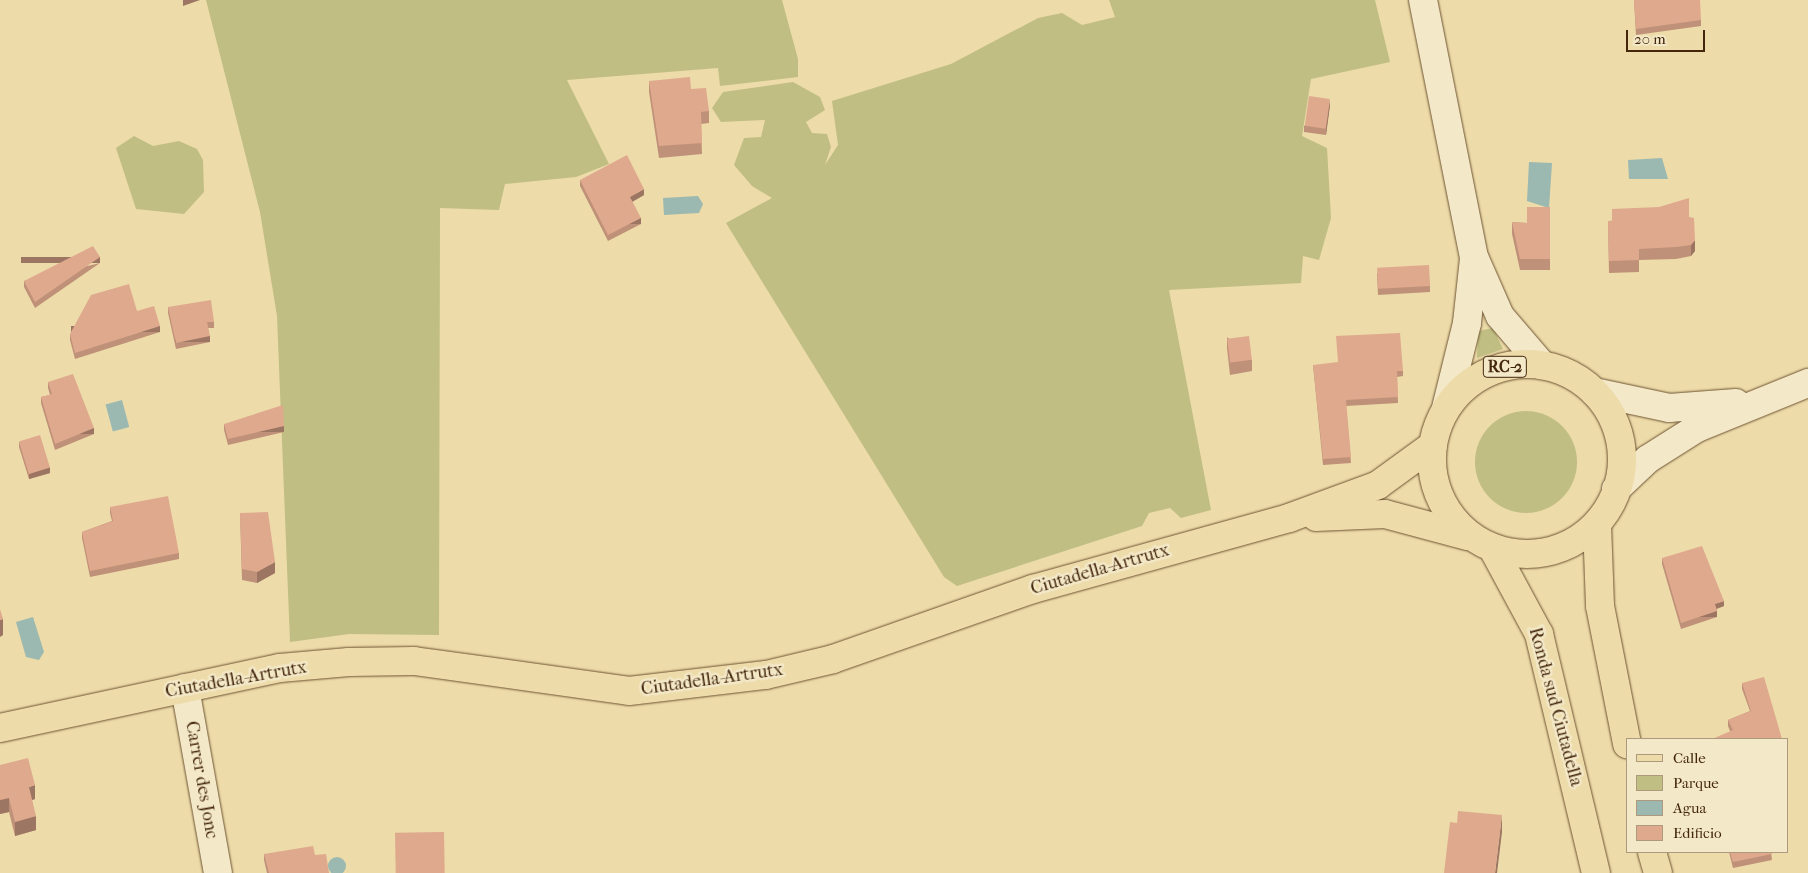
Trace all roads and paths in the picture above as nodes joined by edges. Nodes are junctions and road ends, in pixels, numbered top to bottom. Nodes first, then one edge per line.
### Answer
1 (1423, 0) edge
2 (1474, 257) junction
3 (1542, 365) junction
4 (1808, 383) edge
5 (1594, 392) junction
6 (1757, 401) junction
7 (1446, 408) junction
8 (1433, 444) junction
9 (1616, 489) junction
10 (1289, 518) junction
11 (1597, 524) junction
12 (1482, 543) junction
13 (185, 688) junction
14 (0, 728) edge
15 (1626, 739) edge
16 (1652, 853) edge
17 (218, 873) edge
18 (1596, 873) edge
19 (1658, 873) edge

1 - 2 street
2 - 3 street
2 - 7 street
3 - 5 main road, RC-2
3 - 7 main road, RC-2
4 - 6 street
5 - 6 street
5 - 9 main road, RC-2
6 - 9 street
7 - 8 main road, RC-2
8 - 10 main road, Ciutadella-Artrutx
8 - 12 main road, RC-2
9 - 11 main road, RC-2
10 - 12 main road, Ciutadella-Artrutx
10 - 13 main road, Ciutadella-Artrutx
11 - 12 main road, RC-2
11 - 15 main road
12 - 18 main road, Ronda sud Ciutadella / RC-2
13 - 14 main road, Ciutadella-Artrutx
13 - 17 street, Carrer des Jonc
16 - 19 main road

